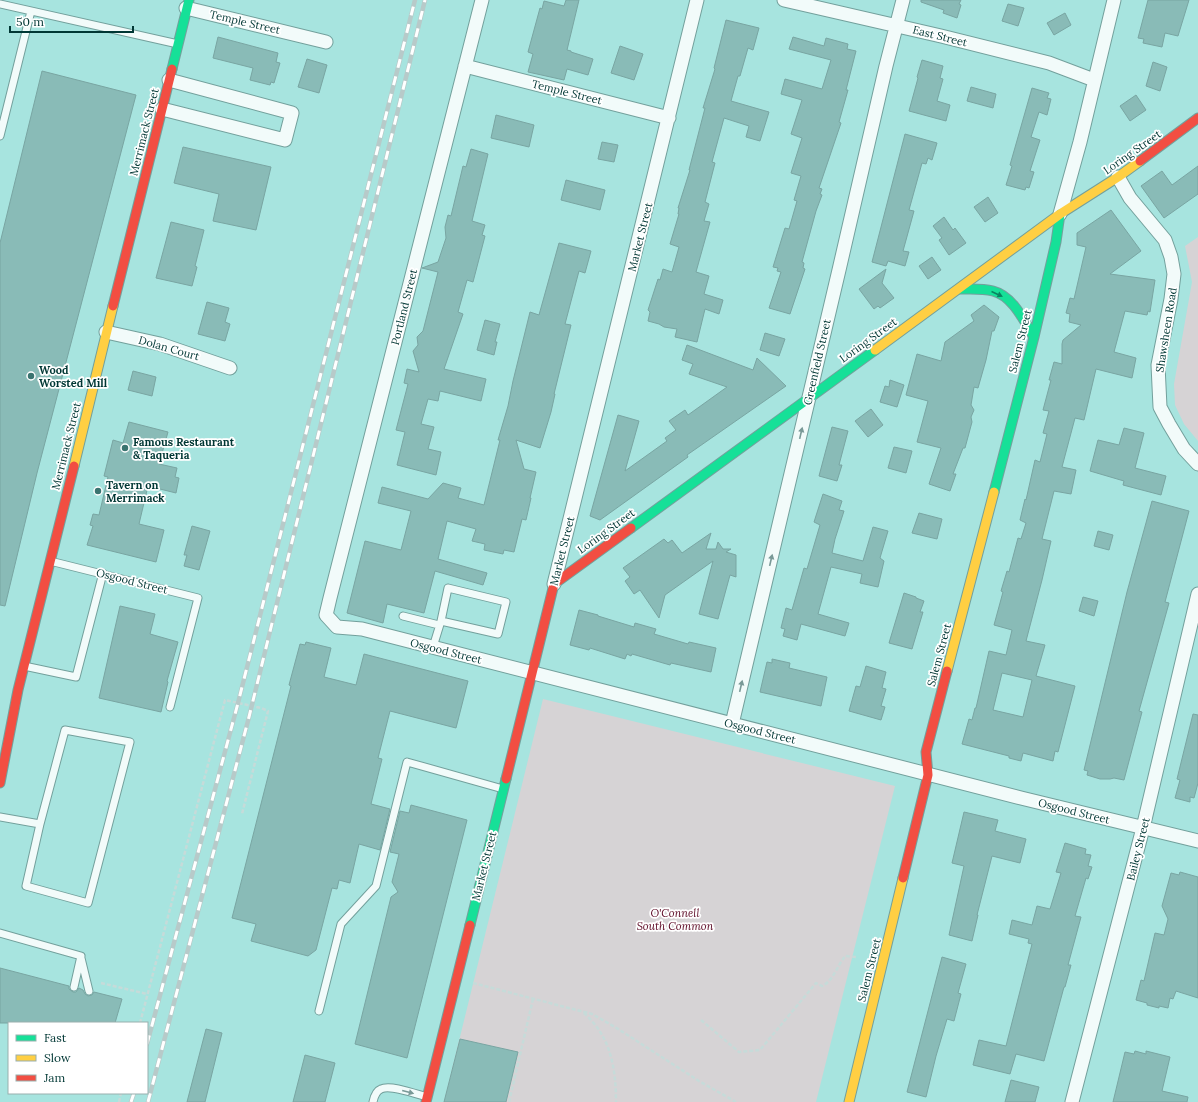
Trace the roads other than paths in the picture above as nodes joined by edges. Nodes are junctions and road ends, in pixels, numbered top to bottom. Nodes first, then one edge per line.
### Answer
1 (482, 0) edge
2 (697, 0) edge
3 (784, 0) edge
4 (903, 0) edge
5 (1114, 0) edge
6 (0, 4) edge
7 (188, 4) edge
8 (32, 11) junction
9 (897, 26) junction
10 (326, 42) dead end
11 (178, 44) junction
12 (466, 66) junction
13 (170, 80) junction
14 (1094, 80) junction
15 (162, 109) junction
16 (668, 118) junction
17 (1198, 118) edge
18 (0, 136) edge
19 (1118, 177) junction
20 (1060, 214) junction
21 (959, 289) junction
22 (106, 332) junction
23 (1034, 337) junction
24 (230, 368) dead end
25 (809, 399) junction
26 (1198, 464) edge
27 (50, 561) junction
28 (103, 573) junction
29 (554, 584) junction
30 (1198, 594) edge
31 (326, 615) joint
32 (402, 616) dead end
33 (440, 623) junction
34 (434, 647) junction
35 (24, 666) junction
36 (532, 673) junction
37 (170, 707) dead end
38 (732, 724) junction
39 (928, 775) junction
40 (0, 783) edge
41 (503, 789) junction
42 (0, 817) edge
43 (40, 824) junction
44 (1143, 828) junction
45 (1198, 841) edge
46 (0, 934) edge
47 (81, 956) junction
48 (74, 987) dead end
49 (89, 991) dead end
50 (319, 1011) dead end
51 (426, 1099) edge
52 (373, 1102) edge
53 (849, 1102) edge
54 (1072, 1102) edge

1 - 12 street, Portland Street
2 - 16 street, Market Street
3 - 9 street, East Street
4 - 9 street, Greenfield Street
5 - 14 street
6 - 8 lane
7 - 10 street, Temple Street
7 - 11 main road, Merrimack Street
8 - 11 lane
8 - 18 lane
9 - 14 street, East Street
9 - 25 street, Greenfield Street
11 - 13 main road, Merrimack Street
12 - 16 street, Temple Street
12 - 31 street, Portland Street
13 - 15 main road, Merrimack Street
13 - 15 street
14 - 20 street
15 - 22 main road, Merrimack Street
16 - 29 street, Market Street
17 - 19 main road, Loring Street
19 - 20 main road, Loring Street
19 - 26 street, Shawsheen Road
20 - 21 main road, Loring Street
20 - 23 main road, Salem Street
21 -> 23 main road
21 - 25 main road, Loring Street
22 - 24 street, Dolan Court
22 - 27 main road, Merrimack Street
23 - 39 main road, Salem Street
25 - 29 main road, Loring Street
38 -> 25 street, Greenfield Street
27 - 28 lane, Osgood Street
27 - 35 main road, Merrimack Street
28 - 35 lane
28 - 37 lane, Osgood Street
29 - 36 main road, Market Street
30 - 44 street, Bailey Street
31 - 34 street, Osgood Street
32 - 33 lane
33 - 33 lane
33 - 34 lane
34 - 36 street, Osgood Street
35 - 40 main road, Merrimack Street
36 - 38 street, Osgood Street
36 - 41 main road, Market Street
38 - 39 street, Osgood Street
39 - 44 street, Osgood Street
39 - 53 main road, Salem Street
41 - 50 lane
41 - 51 main road, Market Street
42 - 43 lane
43 - 43 lane
44 - 45 street, Osgood Street
44 - 54 street, Bailey Street
46 - 47 lane
47 - 48 lane
47 - 49 lane
52 -> 51 lane

